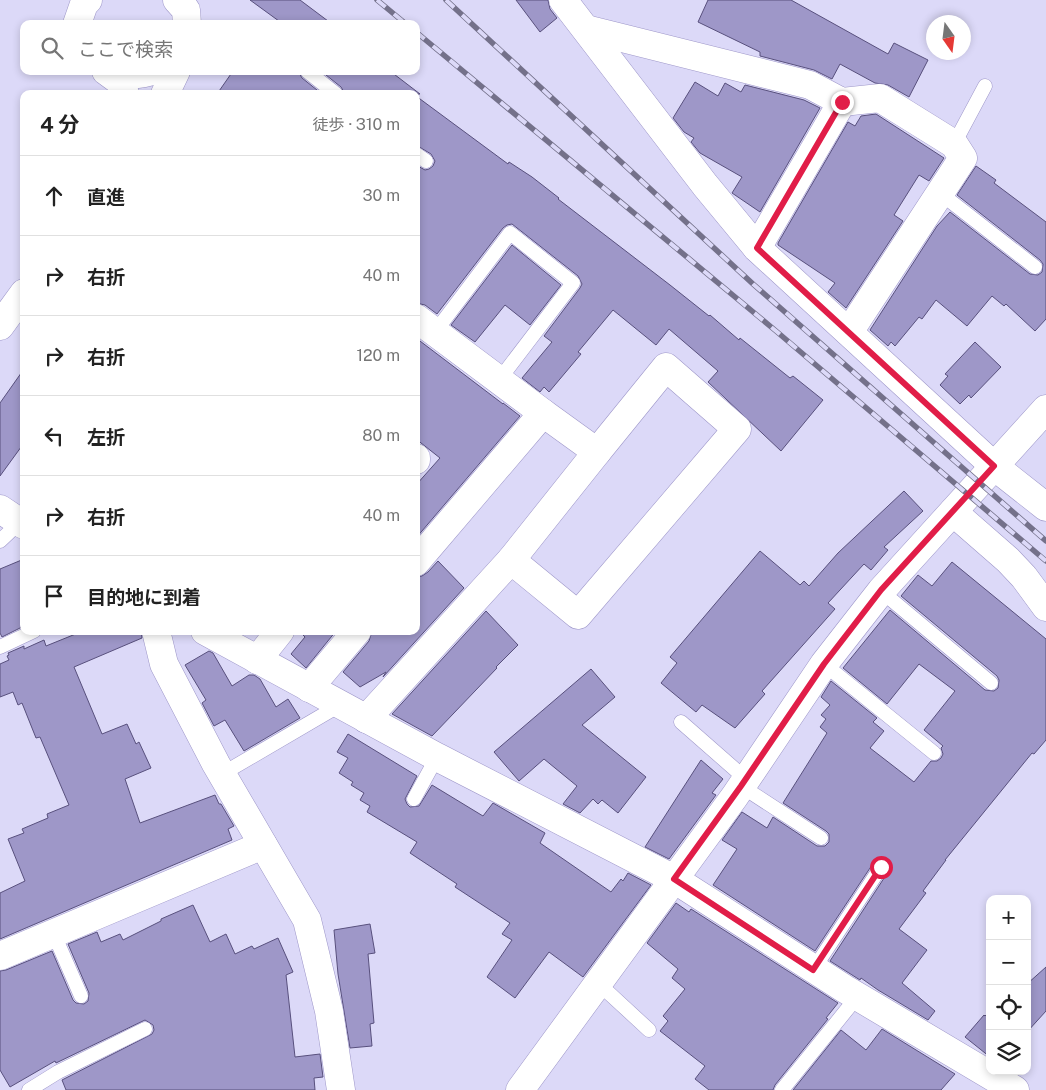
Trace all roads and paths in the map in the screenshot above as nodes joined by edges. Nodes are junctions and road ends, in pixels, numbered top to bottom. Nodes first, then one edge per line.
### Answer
1 (88, 0) edge
2 (177, 0) edge
3 (563, 0) edge
4 (78, 20) edge
5 (187, 20) edge
6 (586, 29) junction
7 (162, 75) edge
8 (174, 75) edge
9 (312, 75) edge
10 (117, 82) edge
11 (985, 86) dead end
12 (167, 90) edge
13 (331, 90) edge
14 (842, 102) junction
15 (954, 144) junction
16 (940, 193) junction
17 (757, 248) junction
18 (1035, 267) dead end
19 (426, 325) edge
20 (849, 332) junction
21 (500, 380) junction
22 (1046, 409) edge
23 (542, 413) junction
24 (597, 452) junction
25 (994, 466) junction
26 (1046, 507) edge
27 (952, 512) junction
28 (14, 518) edge
29 (0, 541) edge
30 (420, 557) edge
31 (511, 560) junction
32 (881, 590) junction
33 (1046, 607) edge
34 (25, 635) edge
35 (157, 635) edge
36 (212, 635) edge
37 (277, 635) edge
38 (354, 635) edge
39 (0, 646) edge
40 (257, 660) junction
41 (824, 664) junction
42 (991, 683) dead end
43 (309, 688) junction
44 (340, 705) junction
45 (366, 719) junction
46 (681, 722) dead end
47 (934, 753) dead end
48 (437, 757) junction
49 (222, 774) junction
50 (744, 782) junction
51 (414, 798) dead end
52 (821, 838) dead end
53 (263, 845) junction
54 (881, 867) dead end
55 (674, 879) junction
56 (53, 932) junction
57 (0, 956) edge
58 (813, 970) junction
59 (598, 983) junction
60 (81, 996) dead end
61 (857, 997) junction
62 (145, 1030) dead end
63 (649, 1030) dead end
64 (29, 1090) edge
65 (341, 1090) edge
66 (520, 1090) edge
67 (782, 1090) edge
68 (1015, 1090) edge

1 - 4 street
2 - 5 street
3 - 6 street
6 - 14 street
6 - 17 street
7 - 10 lane
8 - 12 street
9 - 13 lane
11 - 15 lane
14 - 15 street
14 - 17 street
15 - 16 street
16 - 18 lane
16 - 20 street
17 - 20 street
19 - 21 street
19 - 21 lane
20 - 25 street
21 - 23 street
22 - 25 street
23 - 24 street
23 - 30 street
24 - 31 street
24 - 31 street
25 - 26 street
25 - 27 street
27 - 32 street
27 - 33 street
28 - 29 lane
31 - 45 street
32 - 41 street
32 - 42 lane
34 - 39 lane
35 - 49 street
36 - 40 street
37 - 40 street
38 - 43 street
40 - 43 street
41 - 47 lane
41 - 50 street
43 - 44 street
44 - 45 street
44 - 49 lane
45 - 48 street
46 - 50 lane
48 - 51 lane
48 - 55 street
49 - 53 street
50 - 52 lane
50 - 55 street
53 - 56 street
53 - 65 street
54 - 58 lane
55 - 58 street
55 - 59 street
56 - 57 street
56 - 60 lane
58 - 61 street
59 - 63 lane
59 - 66 street
61 - 67 lane
61 - 68 street
62 - 64 lane

